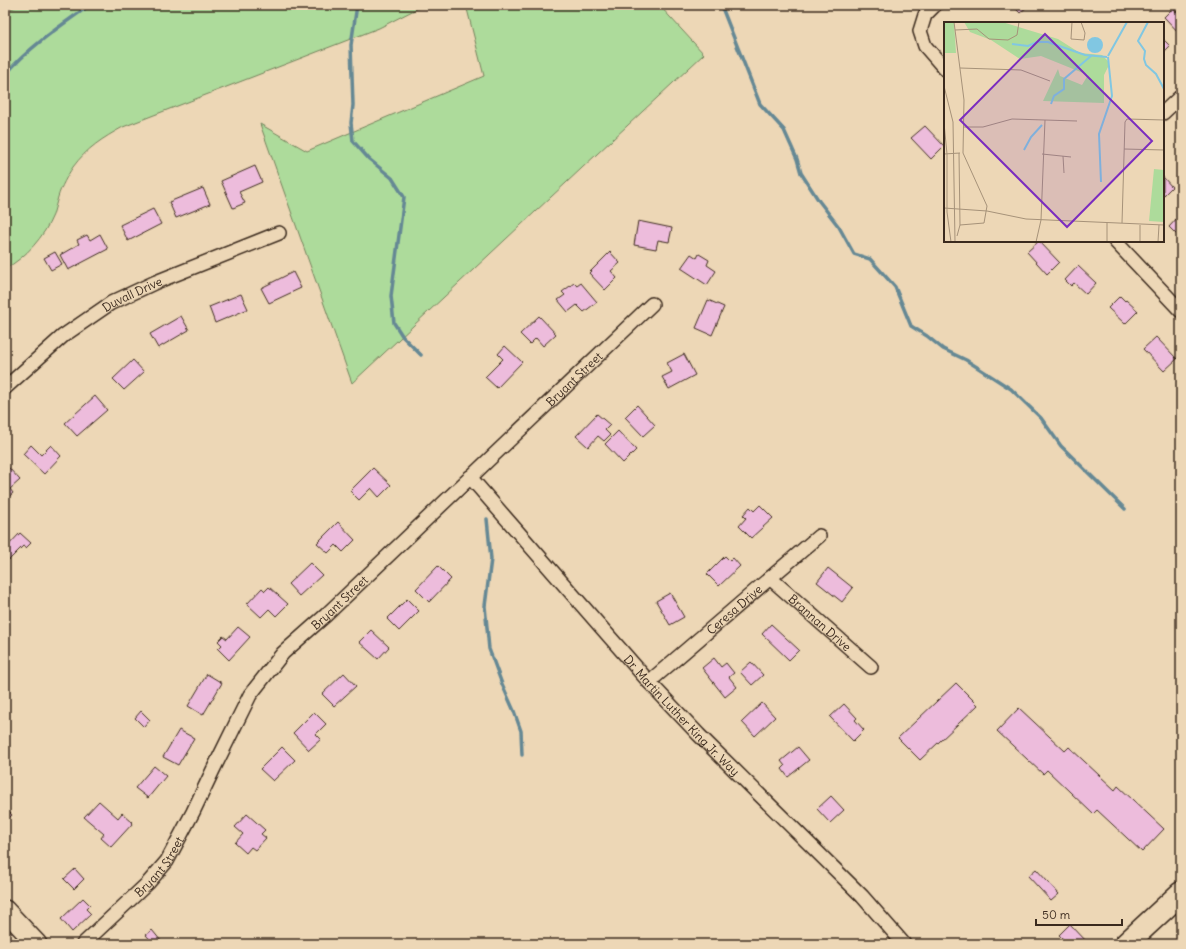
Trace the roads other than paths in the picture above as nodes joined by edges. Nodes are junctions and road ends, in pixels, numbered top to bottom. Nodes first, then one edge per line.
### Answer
1 (931, 8) edge
2 (944, 68) edge
3 (1181, 96) edge
4 (1164, 111) edge
5 (279, 233) dead end
6 (1116, 242) edge
7 (652, 304) dead end
8 (1181, 311) edge
9 (5, 388) edge
10 (470, 477) junction
11 (819, 536) dead end
12 (770, 578) junction
13 (871, 667) dead end
14 (649, 682) junction
15 (1181, 893) edge
16 (5, 910) edge
17 (37, 944) edge
18 (83, 944) edge
19 (904, 944) edge
20 (1126, 944) edge

1 - 2 street
3 - 4 street
5 - 9 street, Duvall Drive
6 - 8 street
7 - 10 street, Bryant Street
10 - 14 street, Dr. Martin Luther King Jr. Way
10 - 18 street, Bryant Street
11 - 12 street, Ceresa Drive
12 - 13 street, Brannan Drive
12 - 14 street, Ceresa Drive
14 - 19 street, Dr. Martin Luther King Jr. Way
15 - 20 highway
16 - 17 street

